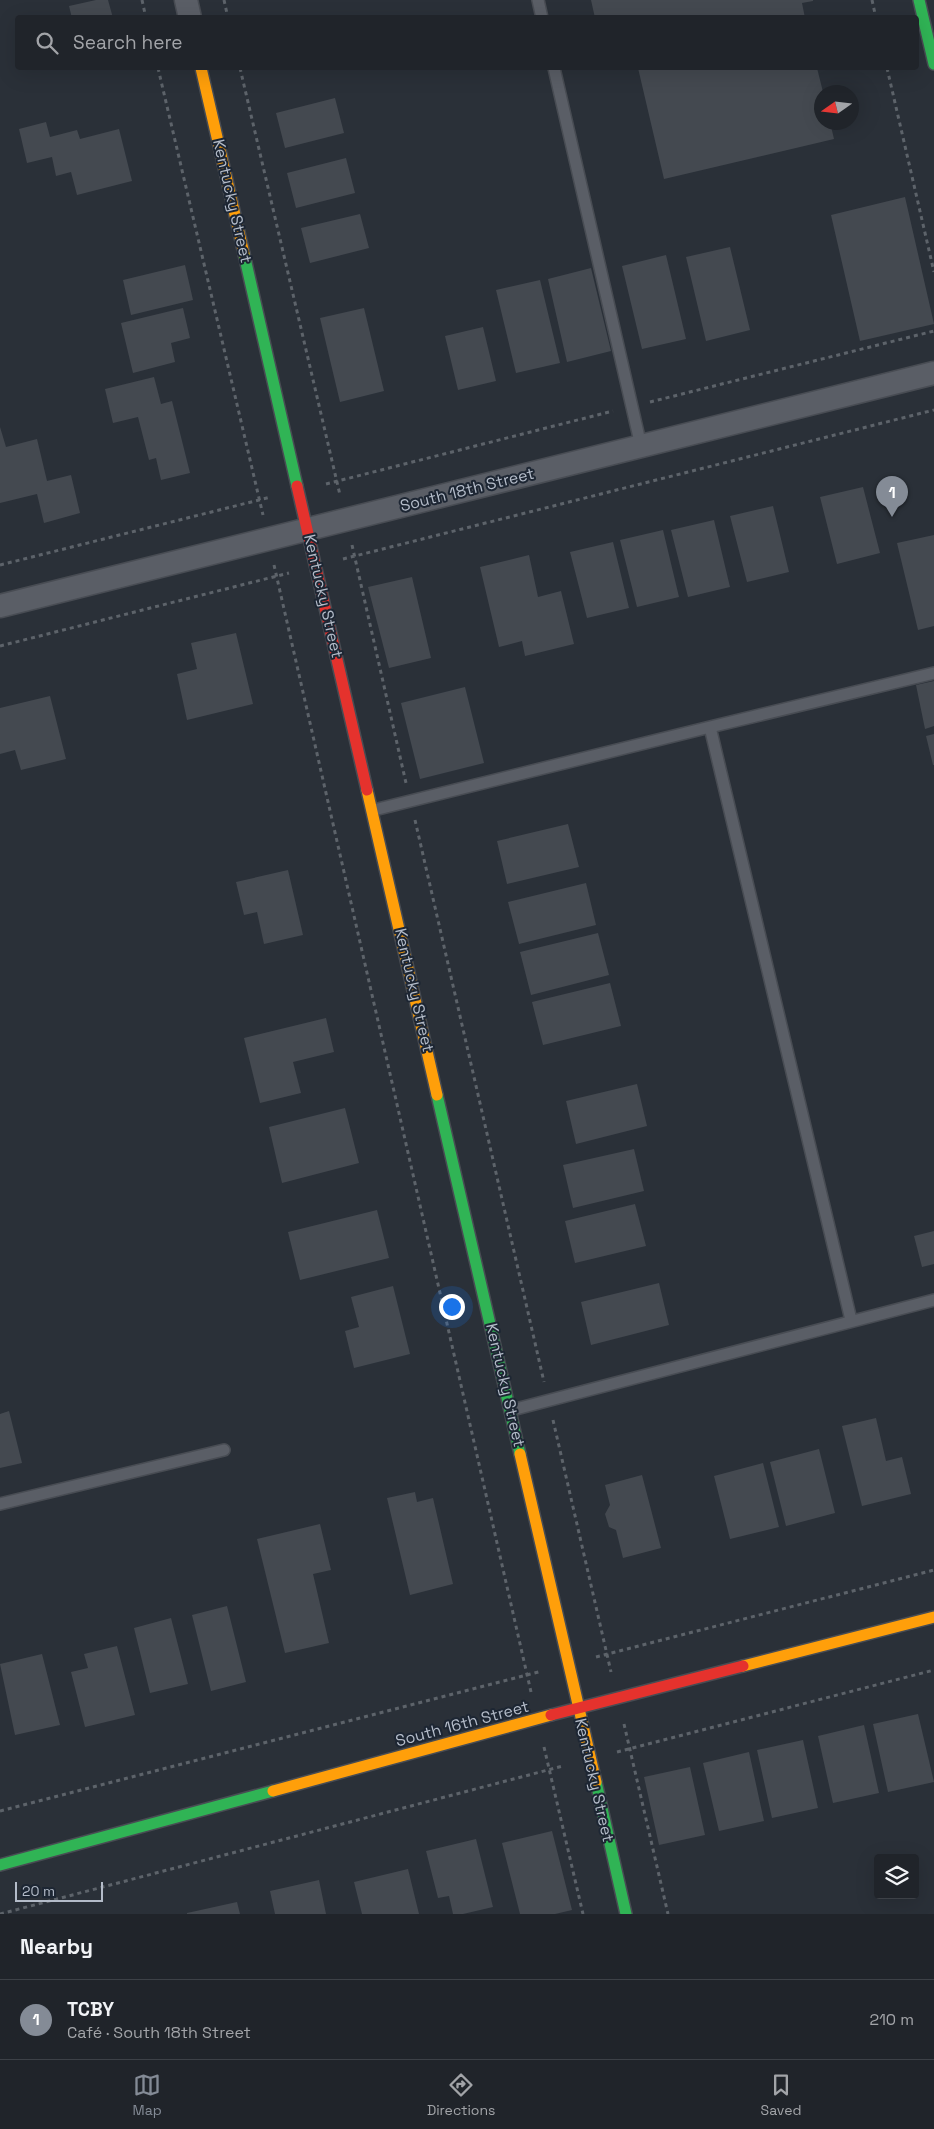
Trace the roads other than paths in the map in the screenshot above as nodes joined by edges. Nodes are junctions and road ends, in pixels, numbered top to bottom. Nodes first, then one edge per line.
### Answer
1 (186, 0) edge
2 (538, 0) edge
3 (919, 0) edge
4 (189, 15) edge
5 (541, 15) edge
6 (934, 64) edge
7 (201, 70) edge
8 (554, 70) edge
9 (934, 373) edge
10 (641, 446) junction
11 (309, 529) junction
12 (0, 606) edge
13 (934, 673) edge
14 (710, 727) junction
15 (374, 810) junction
16 (934, 1300) edge
17 (852, 1320) junction
18 (512, 1410) junction
19 (224, 1450) dead end
20 (0, 1504) edge
21 (934, 1617) edge
22 (579, 1708) junction
23 (0, 1865) edge
24 (626, 1914) edge

1 - 4 street
2 - 5 lane
3 - 6 street
7 - 11 street, Kentucky Street
8 - 10 lane
9 - 10 street, South 18th Street
10 - 11 street, South 18th Street
11 - 12 street, South 18th Street
11 - 15 street, Kentucky Street
13 - 14 lane
14 - 15 lane
14 - 17 lane
15 - 18 street, Kentucky Street
16 - 17 lane
17 - 18 lane
18 - 22 street, Kentucky Street
19 - 20 lane
21 - 22 street, South 16th Street
22 - 23 street, South 16th Street
22 - 24 street, Kentucky Street

